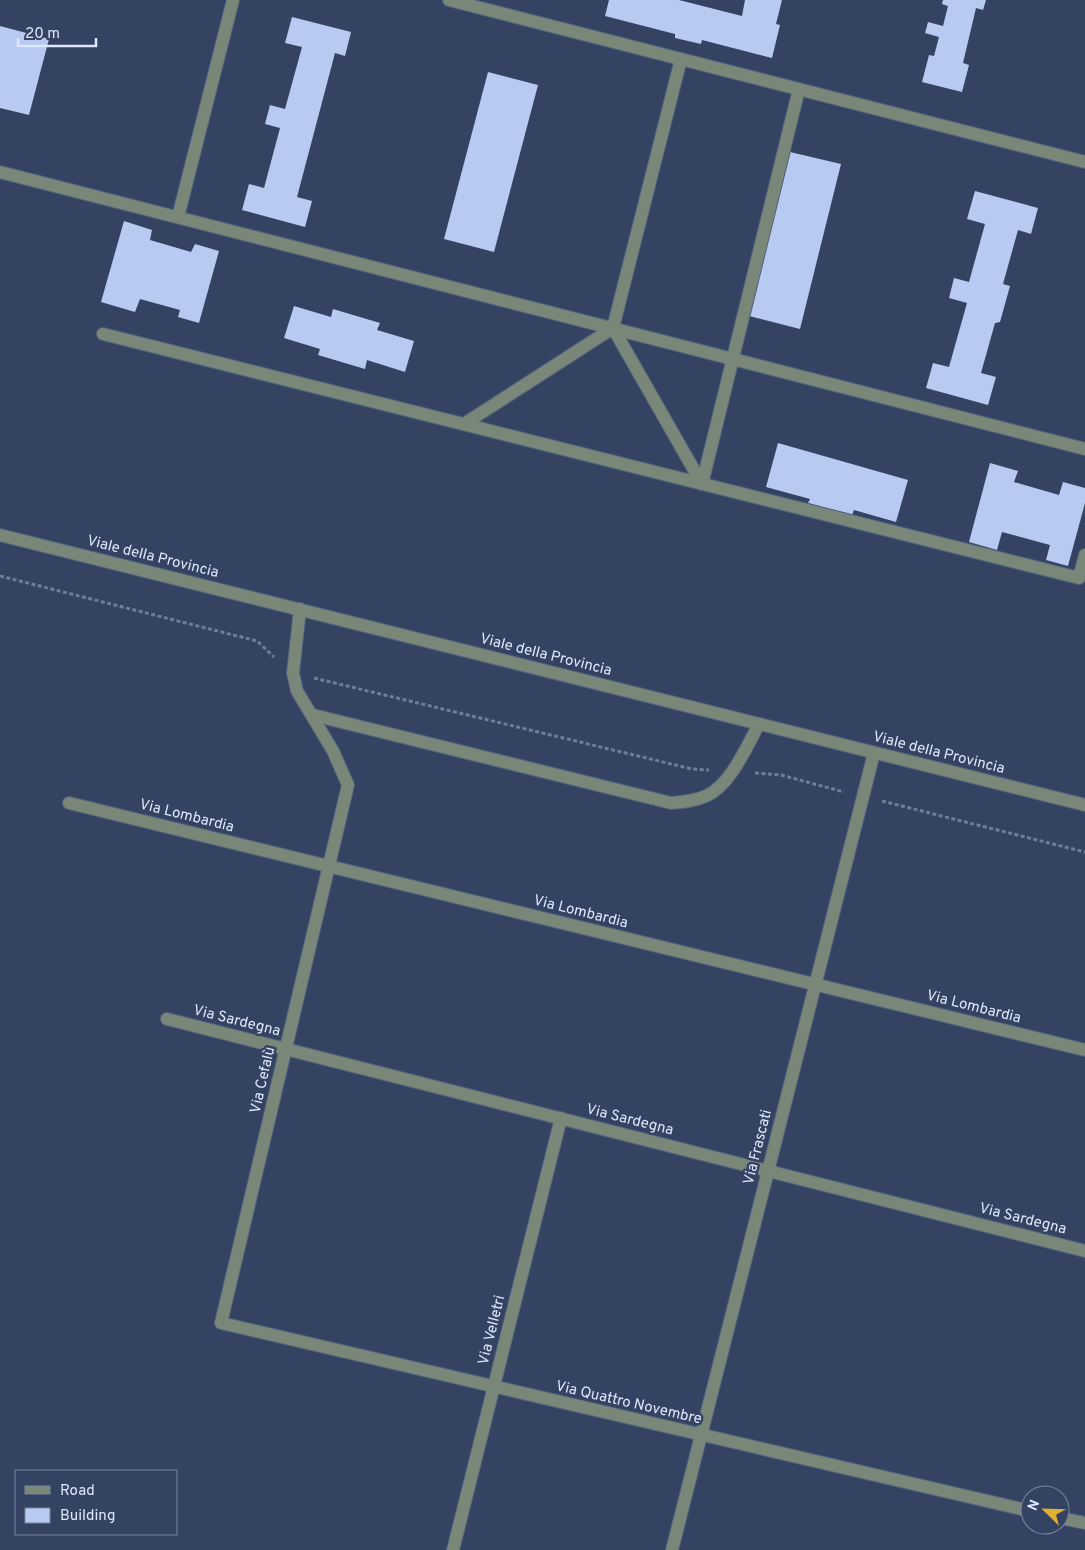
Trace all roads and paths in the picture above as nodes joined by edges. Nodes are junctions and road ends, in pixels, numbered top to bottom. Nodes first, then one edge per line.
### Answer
1 (232, 0) edge
2 (448, 0) edge
3 (681, 59) junction
4 (799, 89) junction
5 (1085, 162) edge
6 (0, 172) edge
7 (178, 217) junction
8 (613, 328) junction
9 (103, 334) dead end
10 (732, 358) junction
11 (464, 424) junction
12 (1085, 449) edge
13 (702, 484) junction
14 (0, 535) edge
15 (1085, 555) edge
16 (0, 576) edge
17 (300, 610) junction
18 (293, 674) junction
19 (313, 715) junction
20 (759, 724) junction
21 (874, 753) junction
22 (734, 771) junction
23 (863, 796) junction
24 (69, 803) dead end
25 (1085, 806) edge
26 (1085, 852) edge
27 (329, 866) junction
28 (815, 984) junction
29 (166, 1019) dead end
30 (286, 1049) junction
31 (1085, 1050) edge
32 (561, 1118) junction
33 (768, 1170) junction
34 (1085, 1251) edge
35 (221, 1323) joint
36 (494, 1387) junction
37 (701, 1436) junction
38 (1020, 1509) edge
39 (1070, 1520) edge
40 (1085, 1523) edge
41 (453, 1550) edge
42 (672, 1550) edge

1 - 7 street
2 - 3 street
3 - 4 street
3 - 8 street
4 - 5 street
4 - 10 street
6 - 7 street
7 - 8 street
8 - 10 street
8 - 11 street
8 - 13 street
9 - 11 street
10 - 12 street
10 - 13 street
11 - 13 street
13 - 15 street
14 - 17 street, Viale della Provincia
16 - 18 path
17 - 18 street
17 - 20 street, Viale della Provincia
18 - 19 street
18 - 22 path
19 - 22 street
19 - 27 street, Via Cefalù
20 - 21 street, Viale della Provincia
20 - 22 street
21 - 23 street, Via Frascati
21 - 25 street, Viale della Provincia
22 - 23 path
23 - 26 path
23 - 28 street, Via Frascati
24 - 27 street, Via Lombardia
27 - 28 street, Via Lombardia
27 - 30 street, Via Cefalù
28 - 31 street, Via Lombardia
28 - 33 street, Via Frascati
29 - 30 street, Via Sardegna
30 - 32 street, Via Sardegna
30 - 35 street, Via Cefalù
32 - 33 street, Via Sardegna
32 - 36 street, Via Velletri
33 - 34 street, Via Sardegna
33 - 37 street, Via Frascati
35 - 36 street, Via Quattro Novembre
36 - 37 street, Via Quattro Novembre
36 - 41 street, Via Velletri
37 - 38 street, Via Quattro Novembre
37 - 42 street, Via Frascati
39 - 40 street

